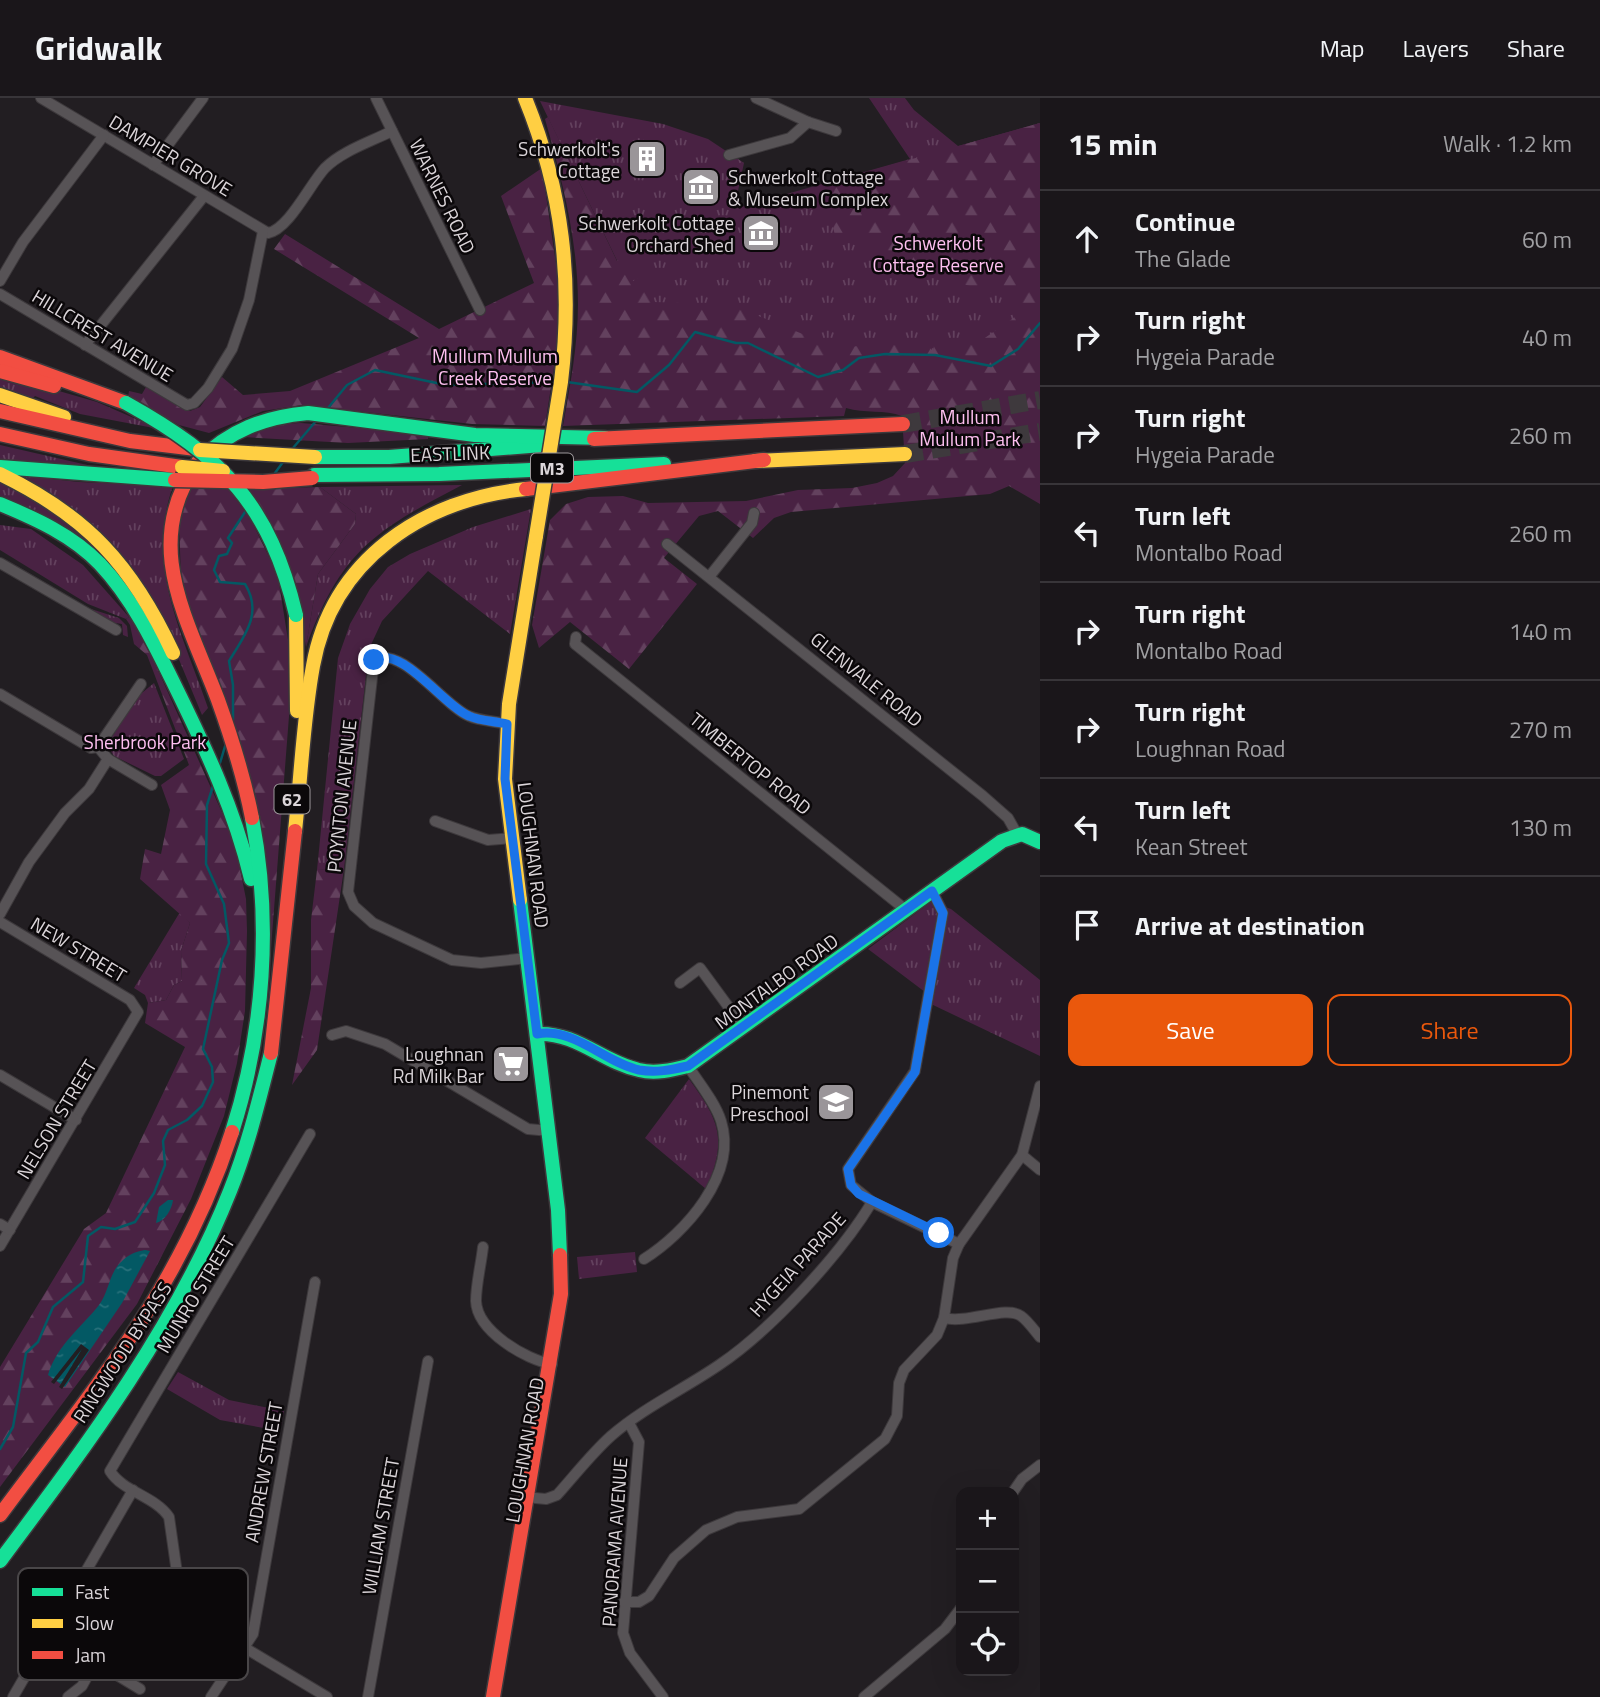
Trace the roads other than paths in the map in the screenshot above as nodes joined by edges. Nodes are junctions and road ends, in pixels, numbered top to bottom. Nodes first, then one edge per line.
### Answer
1 (41, 98) edge
2 (203, 98) edge
3 (376, 98) edge
4 (525, 98) edge
5 (756, 98) edge
6 (808, 122) junction
7 (392, 131) junction
8 (836, 131) dead end
9 (104, 135) junction
10 (729, 155) dead end
11 (153, 165) junction
12 (204, 196) junction
13 (262, 231) junction
14 (0, 281) edge
15 (0, 294) edge
16 (480, 310) dead end
17 (85, 345) junction
18 (0, 357) edge
19 (0, 371) edge
20 (0, 395) edge
21 (126, 403) junction
22 (0, 411) edge
23 (903, 424) tunnel mouth
24 (0, 434) edge
25 (605, 438) junction
26 (130, 441) junction
27 (905, 454) tunnel mouth
28 (764, 460) junction
29 (1, 469) edge
30 (313, 476) junction
31 (0, 504) edge
32 (754, 513) dead end
33 (667, 544) dead end
34 (0, 563) edge
35 (709, 577) junction
36 (117, 630) dead end
37 (573, 642) dead end
38 (141, 684) dead end
39 (0, 694) edge
40 (507, 724) junction
41 (201, 736) junction
42 (97, 747) junction
43 (108, 759) junction
44 (152, 785) dead end
45 (435, 821) dead end
46 (1017, 834) junction
47 (513, 838) junction
48 (1040, 842) edge
49 (932, 891) junction
50 (906, 910) junction
51 (0, 914) edge
52 (0, 922) edge
53 (528, 958) junction
54 (680, 983) dead end
55 (280, 984) junction
56 (138, 1009) joint
57 (744, 1028) junction
58 (332, 1034) dead end
59 (537, 1034) junction
60 (250, 1064) junction
61 (688, 1066) junction
62 (0, 1075) edge
63 (1040, 1086) edge
64 (76, 1120) junction
65 (550, 1130) junction
66 (310, 1134) dead end
67 (1021, 1156) junction
68 (1040, 1170) edge
69 (872, 1202) junction
70 (558, 1210) junction
71 (0, 1224) edge
72 (10, 1230) junction
73 (959, 1244) junction
74 (0, 1246) edge
75 (483, 1247) dead end
76 (644, 1259) dead end
77 (315, 1282) dead end
78 (944, 1318) junction
79 (1040, 1337) edge
80 (428, 1360) dead end
81 (552, 1364) junction
82 (629, 1423) junction
83 (1040, 1465) edge
84 (1017, 1487) edge
85 (133, 1490) junction
86 (535, 1498) junction
87 (0, 1515) edge
88 (0, 1561) edge
89 (89, 1568) edge
90 (176, 1568) edge
91 (624, 1602) junction
92 (957, 1613) edge
93 (248, 1642) edge
94 (248, 1650) edge
95 (23, 1680) edge
96 (85, 1680) edge
97 (125, 1680) edge
98 (222, 1680) edge
99 (140, 1689) dead end
100 (13, 1697) edge
101 (68, 1697) edge
102 (211, 1697) edge
103 (327, 1697) edge
104 (368, 1697) edge
105 (493, 1697) edge
106 (501, 1697) edge
107 (663, 1697) edge
108 (864, 1697) edge

1 - 9 street, DAMPIER GROVE
2 - 11 street
3 - 7 street, WARNES ROAD
4 - 40 main road, LOUGHNAN ROAD, bridge
5 - 6 street
6 - 8 street
6 - 10 street
7 - 13 street
7 - 16 street, WARNES ROAD
9 - 11 street, DAMPIER GROVE
9 - 14 street
11 - 12 street, DAMPIER GROVE
12 - 13 street, DAMPIER GROVE
12 - 17 street
13 - 17 street, HILLCREST AVENUE
15 - 17 street, HILLCREST AVENUE
18 - 21 main road
19 - 21 main road, 62
20 - 26 main road
21 - 55 main road, 62, bridge
22 - 26 main road, EASTLINK / M3
23 - 25 main road, EASTLINK / M3
24 - 30 main road, EASTLINK / M3, bridge
25 - 26 main road, EASTLINK / M3, bridge
25 - 60 main road
27 - 28 main road, EASTLINK / M3
28 - 30 main road, EASTLINK / M3
28 - 55 main road
29 - 30 main road, bridge
29 - 41 main road
31 - 41 main road
32 - 35 street
33 - 35 street, GLENVALE ROAD
34 - 36 street
35 - 46 street, GLENVALE ROAD
37 - 50 street, TIMBERTOP ROAD
38 - 42 street
39 - 42 street
40 - 47 main road, LOUGHNAN ROAD
40 - 53 street, POYNTON AVENUE
41 - 60 main road
42 - 43 street
43 - 44 street
43 - 51 street
45 - 47 street
46 - 48 main road
46 - 49 main road, MONTALBO ROAD
47 - 53 main road, LOUGHNAN ROAD
49 - 50 main road, MONTALBO ROAD
49 - 69 street, HYGEIA PARADE
50 - 57 main road, MONTALBO ROAD
52 - 56 street, NEW STREET
53 - 59 main road, LOUGHNAN ROAD
54 - 57 street
55 - 88 main road, RINGWOOD BYPASS
56 - 64 street, NELSON STREET
57 - 61 main road, MONTALBO ROAD
58 - 65 street
59 - 61 main road, MONTALBO ROAD
59 - 65 main road, LOUGHNAN ROAD
60 - 87 main road, RINGWOOD BYPASS
61 - 76 street
62 - 64 street
63 - 67 street
64 - 72 street, NELSON STREET
65 - 70 main road, LOUGHNAN ROAD
66 - 85 street, MUNRO STREET
67 - 68 street
67 - 73 street
69 - 73 street
69 - 82 street, HYGEIA PARADE
70 - 81 main road, LOUGHNAN ROAD
70 - 86 main road, LOUGHNAN ROAD
71 - 72 street
72 - 74 street, NELSON STREET
73 - 78 street
75 - 81 street
77 - 93 street, ANDREW STREET
78 - 79 street
78 - 91 street
80 - 104 street, WILLIAM STREET
81 - 105 main road, LOUGHNAN ROAD
82 - 86 street, HYGEIA PARADE
82 - 91 street, PANORAMA AVENUE
83 - 84 street
85 - 89 street
85 - 90 street
86 - 106 main road, LOUGHNAN ROAD
91 - 107 street, PANORAMA AVENUE
92 - 108 street
94 - 103 street
95 - 100 street
96 - 101 street
97 - 99 street
98 - 102 street, ANDREW STREET

